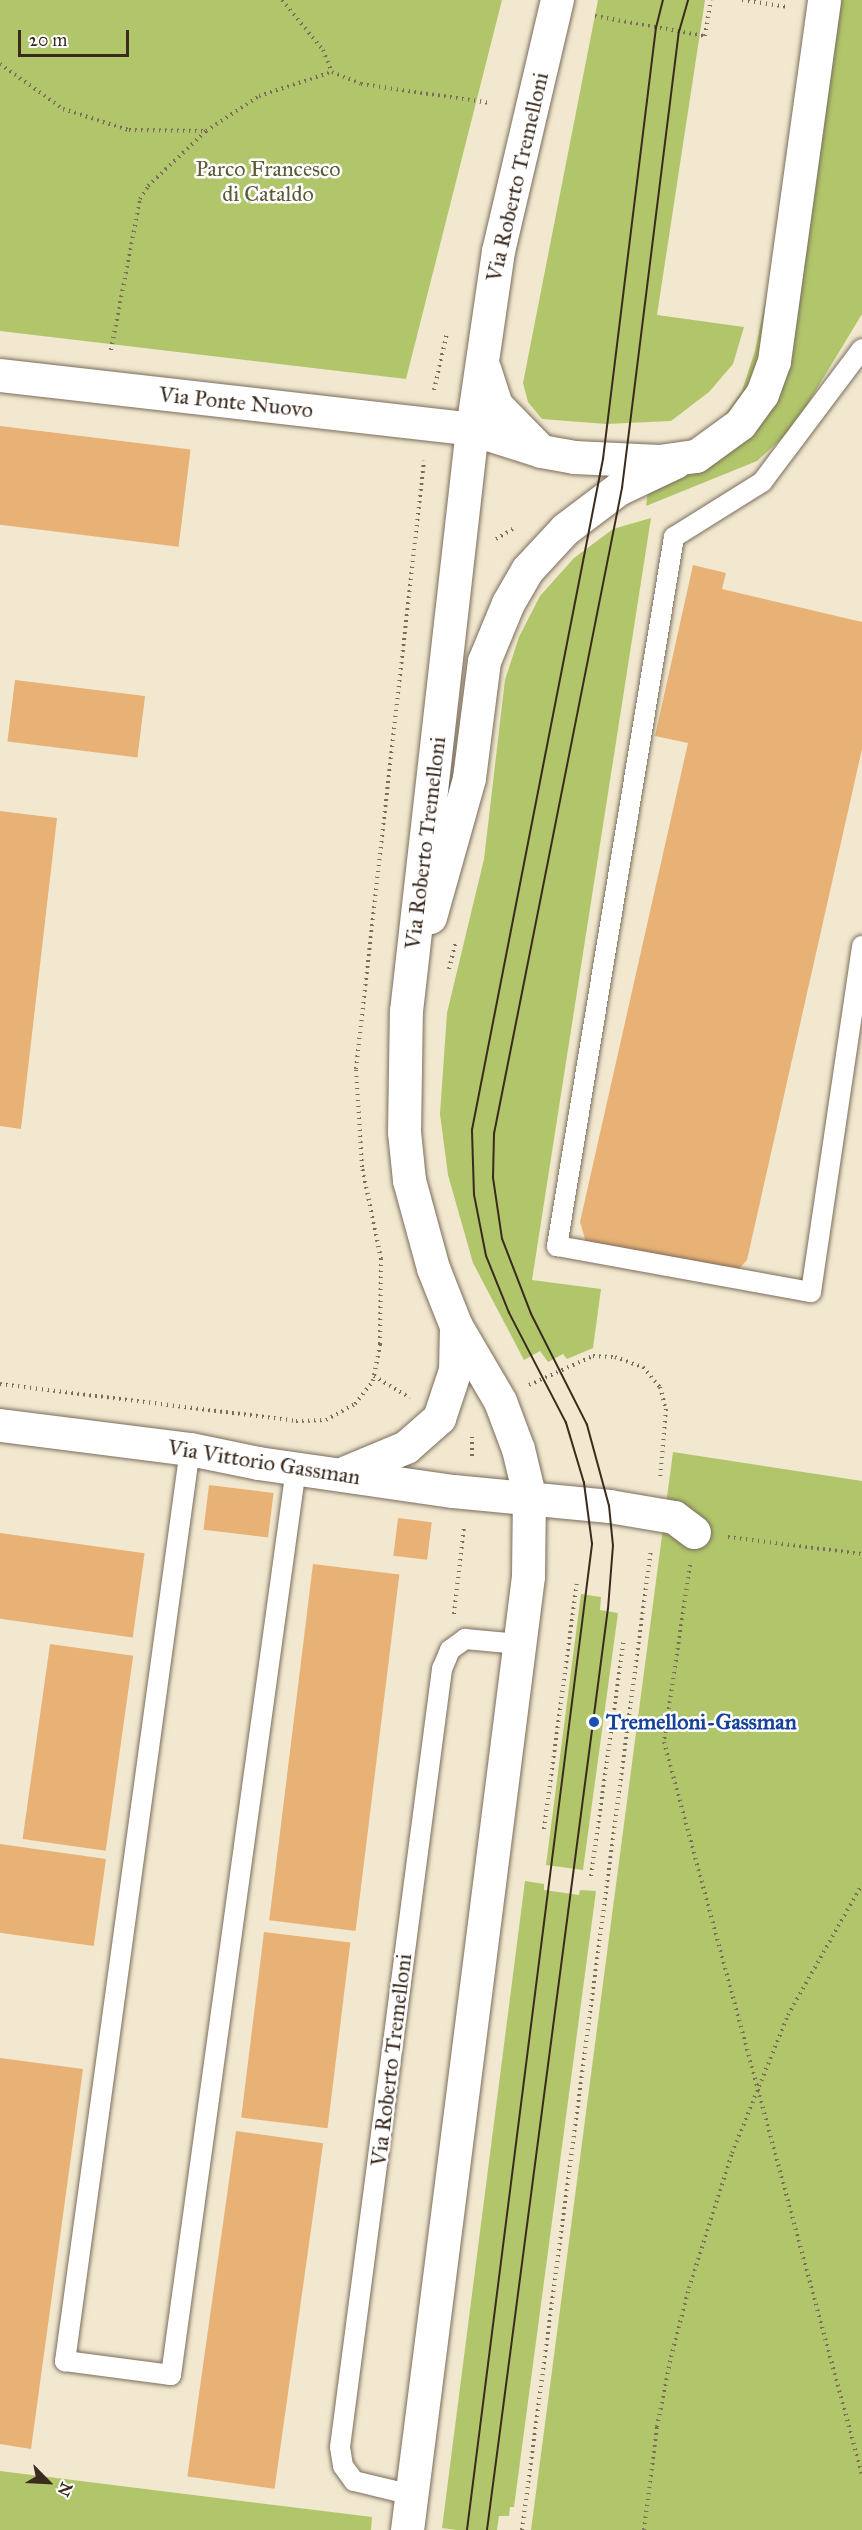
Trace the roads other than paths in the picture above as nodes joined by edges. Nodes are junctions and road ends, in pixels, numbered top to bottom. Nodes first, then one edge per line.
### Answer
1 (556, 0) edge
2 (824, 0) edge
3 (862, 349) edge
4 (481, 354) junction
5 (0, 375) edge
6 (472, 429) junction
7 (541, 452) junction
8 (679, 460) junction
9 (862, 946) edge
10 (410, 980) junction
11 (456, 1326) junction
12 (0, 1425) edge
13 (190, 1449) junction
14 (296, 1468) junction
15 (338, 1474) junction
16 (529, 1495) junction
17 (694, 1532) road end
18 (519, 1644) junction
19 (412, 2494) junction
20 (407, 2530) edge

1 - 4 street, Via Roberto Tremelloni
2 - 8 street
3 - 9 lane
4 - 6 street, Via Roberto Tremelloni
4 - 7 street, Via Roberto Tremelloni
5 - 6 street, Via Ponte Nuovo
6 - 7 street, Via Ponte Nuovo
6 - 10 street, Via Roberto Tremelloni
7 - 8 street, Via Ponte Nuovo
8 - 10 street
10 - 11 street, Via Roberto Tremelloni
11 - 15 street, Via Roberto Tremelloni
11 - 16 street, Via Roberto Tremelloni
12 - 13 street, Via Vittorio Gassman
13 - 14 street, Via Vittorio Gassman
13 - 14 lane
14 - 15 street, Via Vittorio Gassman
15 - 16 street, Via Vittorio Gassman
16 - 17 street, Via Vittorio Gassman
16 - 18 street, Via Roberto Tremelloni
18 - 19 street, Via Roberto Tremelloni
18 - 19 lane, Via Roberto Tremelloni
19 - 20 street, Via Roberto Tremelloni

